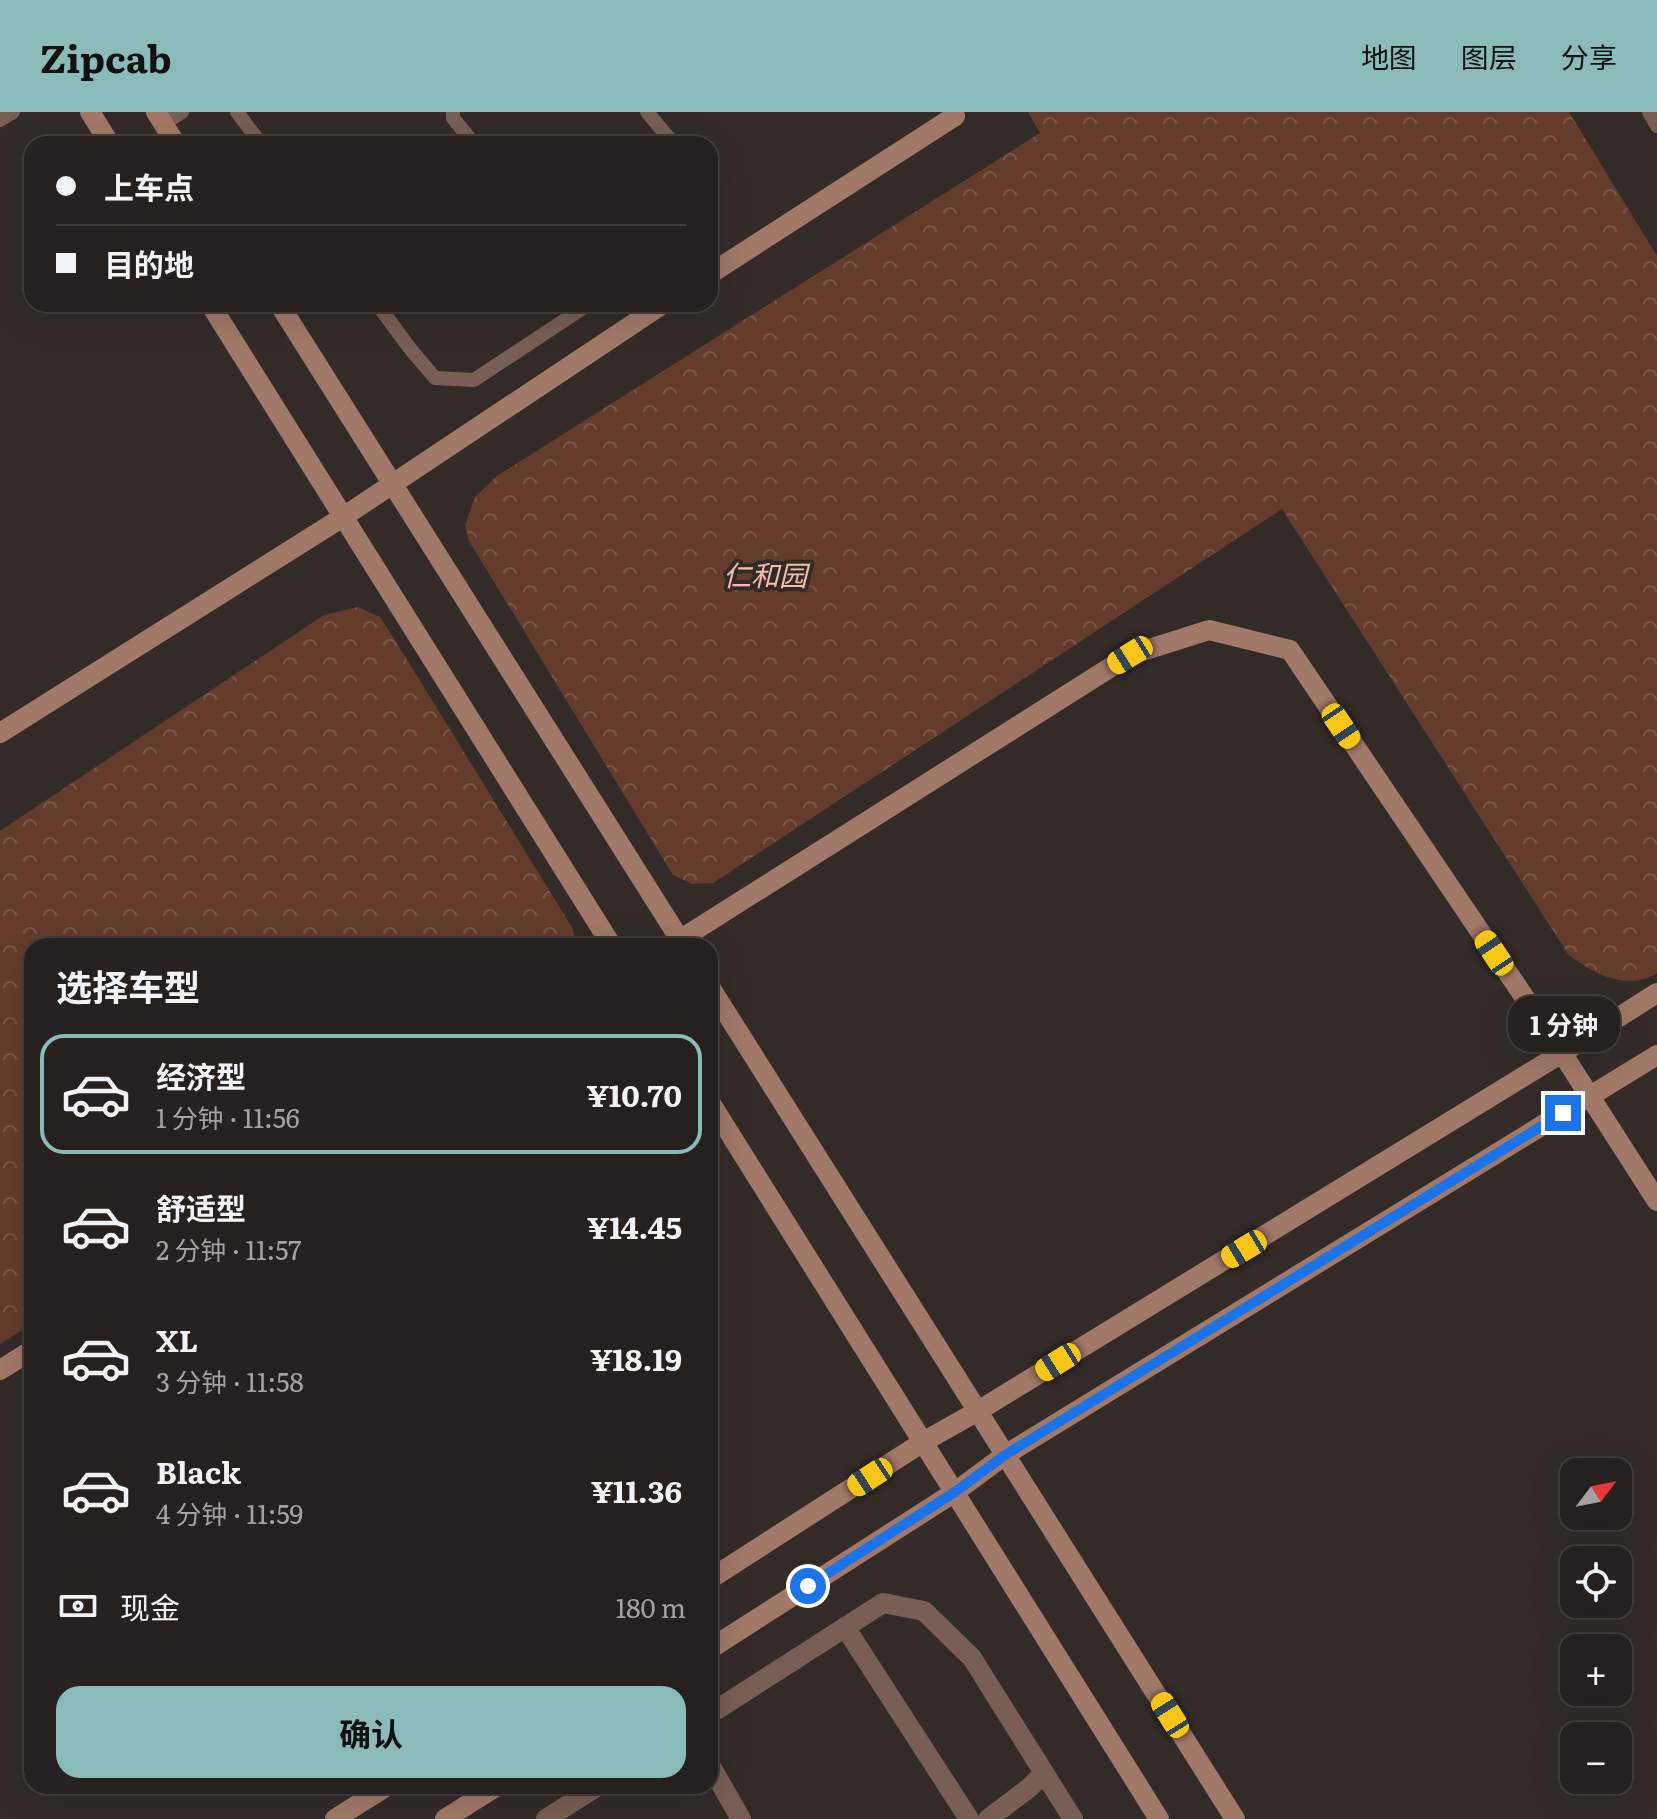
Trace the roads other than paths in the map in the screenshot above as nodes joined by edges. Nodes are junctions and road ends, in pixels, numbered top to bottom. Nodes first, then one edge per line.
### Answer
1 (13, 112) edge
2 (90, 112) edge
3 (182, 112) edge
4 (237, 112) edge
5 (453, 112) edge
6 (647, 112) edge
7 (953, 112) edge
8 (1649, 112) edge
9 (159, 118) edge
10 (0, 120) edge
11 (1657, 126) edge
12 (105, 136) edge
13 (171, 136) edge
14 (255, 136) edge
15 (468, 136) edge
16 (667, 136) edge
17 (718, 268) edge
18 (215, 312) edge
19 (284, 312) edge
20 (383, 312) edge
21 (577, 312) edge
22 (650, 312) edge
23 (392, 484) junction
24 (343, 517) junction
25 (0, 733) edge
26 (607, 938) edge
27 (674, 938) edge
28 (687, 938) edge
29 (1657, 993) edge
30 (718, 1000) edge
31 (1562, 1053) junction
32 (1657, 1055) edge
33 (1590, 1097) junction
34 (718, 1115) edge
35 (1657, 1201) edge
36 (24, 1355) edge
37 (0, 1370) edge
38 (978, 1411) junction
39 (923, 1442) junction
40 (1005, 1455) junction
41 (955, 1492) junction
42 (718, 1574) edge
43 (845, 1627) junction
44 (718, 1644) edge
45 (718, 1709) edge
46 (1044, 1773) junction
47 (718, 1779) edge
48 (374, 1794) edge
49 (484, 1794) edge
50 (585, 1794) edge
51 (335, 1819) edge
52 (445, 1819) edge
53 (546, 1819) edge
54 (741, 1819) edge
55 (969, 1819) edge
56 (988, 1819) edge
57 (1073, 1819) edge
58 (1159, 1819) edge
59 (1235, 1819) edge

1 - 10 lane
2 - 12 street
3 - 9 lane
4 - 14 lane
5 - 15 lane
6 - 16 lane
7 - 17 street
8 - 11 lane
9 - 13 street
18 - 24 street
19 - 23 street
20 - 21 lane
22 - 23 street
23 - 24 street
23 - 27 street
24 - 25 street
24 - 26 street
28 - 31 street
29 - 31 street
30 - 38 street
31 - 33 street
31 - 38 street
32 - 33 street
33 - 35 street
33 - 40 street
34 - 39 street
36 - 37 street
38 - 39 street
38 - 40 street
39 - 41 street
39 - 42 street
40 - 41 street
40 - 59 street
41 - 44 street
41 - 58 street
43 - 45 street
43 - 46 street
43 - 55 street
46 - 56 street
46 - 57 street
47 - 54 street
48 - 51 street
49 - 52 street
50 - 53 street

